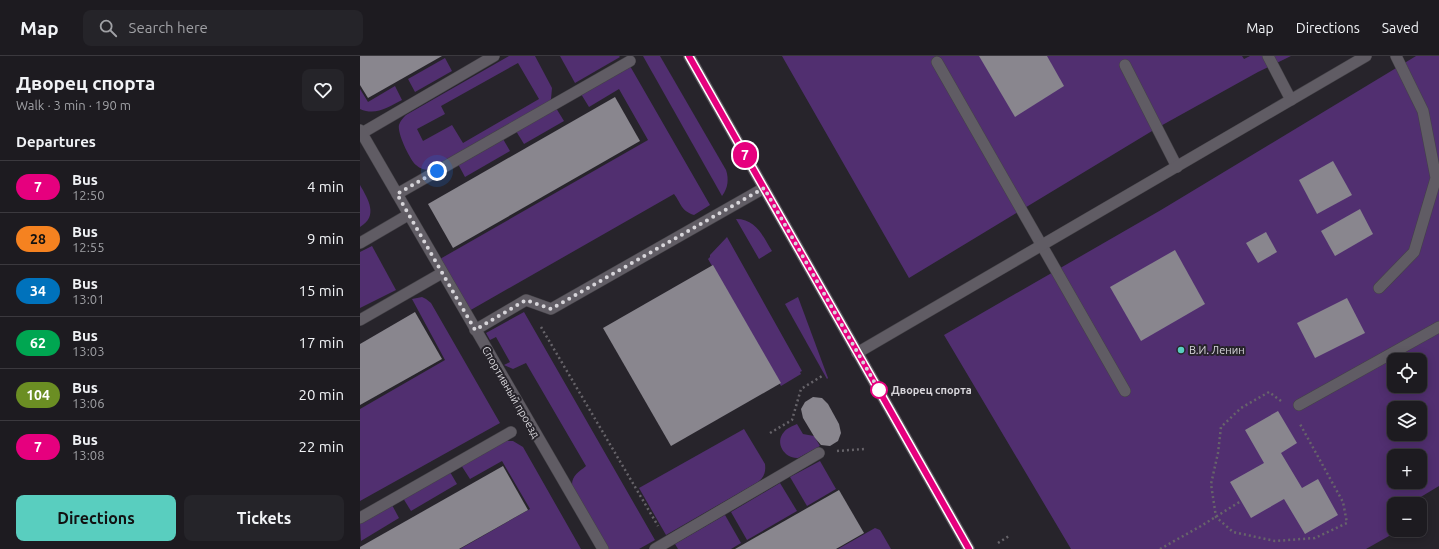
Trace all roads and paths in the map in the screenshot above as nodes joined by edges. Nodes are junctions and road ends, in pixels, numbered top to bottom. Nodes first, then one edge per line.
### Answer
1 (494, 56) edge
2 (689, 56) edge
3 (1268, 56) edge
4 (1366, 56) edge
5 (1396, 56) edge
6 (630, 61) dead end
7 (936, 62) dead end
8 (1125, 65) dead end
9 (1291, 100) junction
10 (361, 132) edge
11 (1177, 167) junction
12 (764, 188) junction
13 (397, 194) junction
14 (408, 215) junction
15 (360, 243) edge
16 (1042, 245) junction
17 (442, 273) junction
18 (1379, 288) dead end
19 (526, 300) junction
20 (360, 320) edge
21 (1439, 327) edge
22 (475, 330) junction
23 (857, 353) junction
24 (822, 376) dead end
25 (1125, 391) dead end
26 (1296, 407) junction
27 (511, 432) dead end
28 (770, 433) dead end
29 (864, 449) dead end
30 (818, 453) joint
31 (1241, 501) dead end
32 (1216, 516) junction
33 (360, 518) edge
34 (1009, 536) dead end
35 (667, 542) junction
36 (998, 543) dead end
37 (603, 549) edge
38 (655, 549) edge
39 (970, 549) edge
40 (1160, 549) edge

1 - 10 main road
2 - 12 main road
3 - 9 main road
4 - 9 main road
5 - 18 main road
6 - 13 main road
7 - 16 main road
8 - 11 main road
9 - 11 main road
10 - 13 main road, Спортивный проезд
11 - 16 main road
12 - 19 main road
12 - 23 main road
13 - 14 main road, Спортивный проезд
14 - 15 main road
14 - 17 main road, Спортивный проезд
16 - 23 main road
16 - 25 main road
17 - 20 main road
17 - 22 main road, Спортивный проезд
19 - 22 main road
19 - 35 path
21 - 26 main road
22 - 37 main road, Спортивный проезд
23 - 39 main road
24 - 28 path
26 - 32 path
26 - 32 path
27 - 33 main road
29 - 30 path
30 - 35 main road
31 - 32 path
32 - 40 path
34 - 36 path
35 - 38 main road

